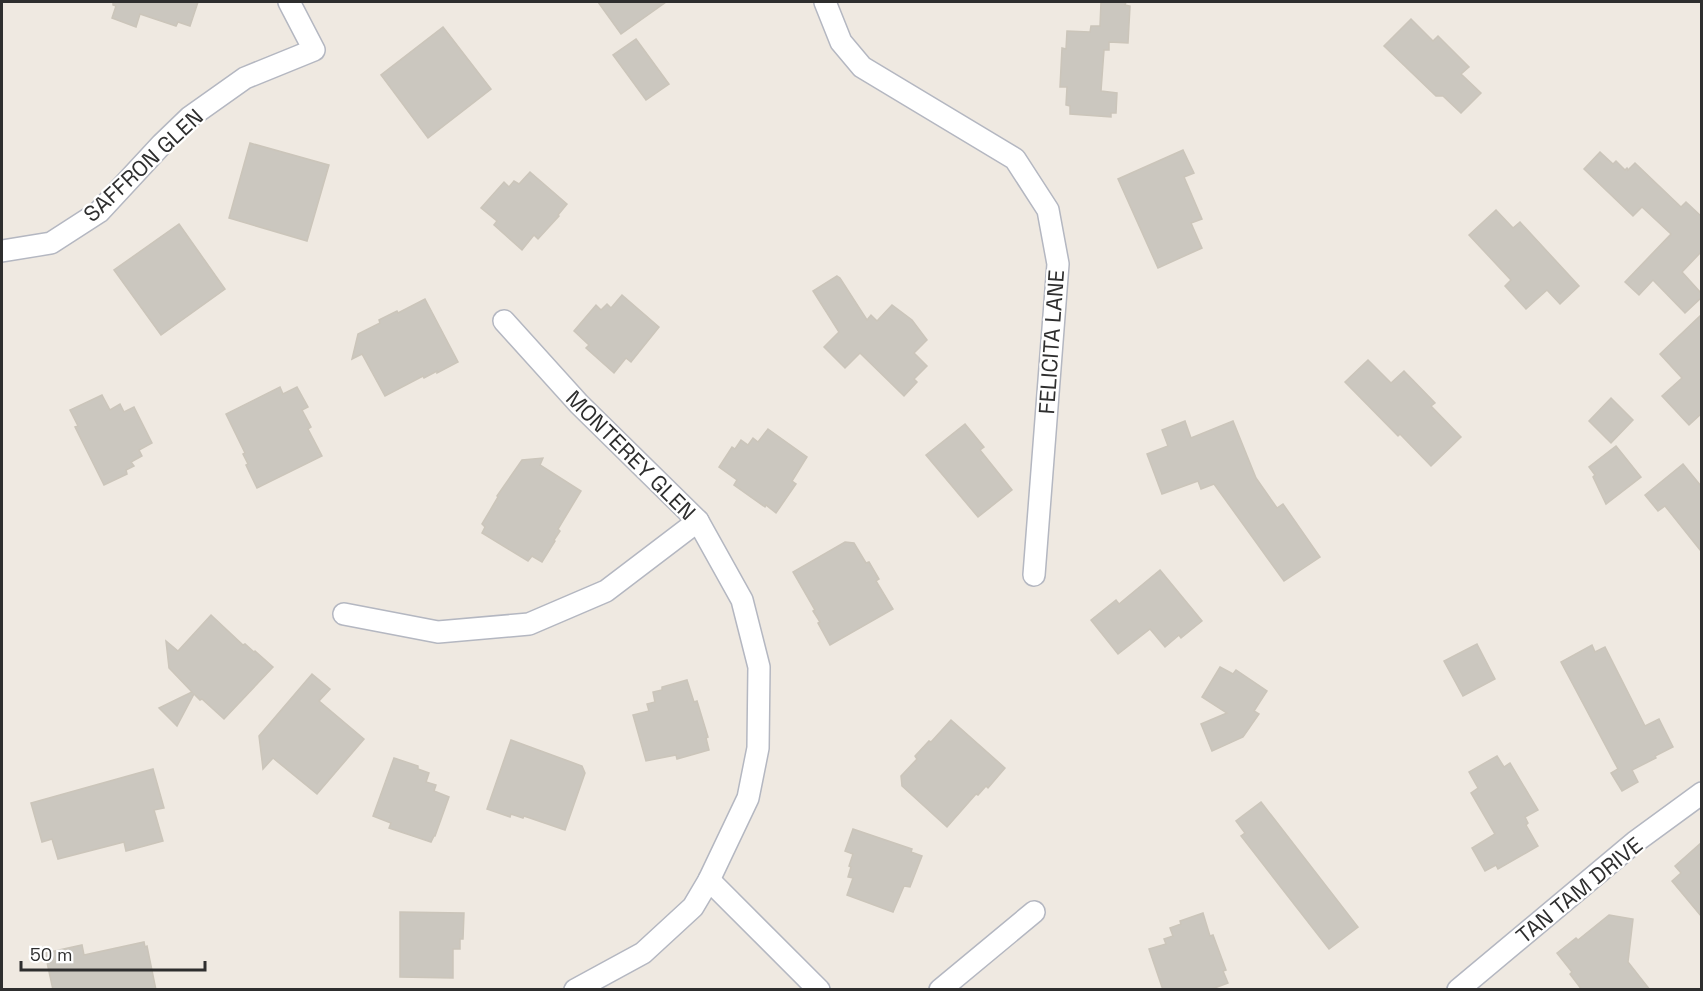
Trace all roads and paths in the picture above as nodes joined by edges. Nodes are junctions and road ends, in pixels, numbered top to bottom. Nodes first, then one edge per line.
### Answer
1 (288, 2) edge
2 (825, 2) edge
3 (2, 251) edge
4 (504, 321) dead end
5 (698, 520) junction
6 (1034, 575) dead end
7 (344, 614) dead end
8 (1701, 793) edge
9 (709, 880) junction
10 (1034, 912) dead end
11 (575, 990) edge
12 (819, 990) edge
13 (940, 990) edge
14 (1458, 990) edge

1 - 3 street, SAFFRON GLEN
2 - 6 street, FELICITA LANE
4 - 5 street, MONTEREY GLEN
5 - 7 street
5 - 9 street, MONTEREY GLEN
8 - 14 street, TAN TAM DRIVE
9 - 11 street, MONTEREY GLEN
9 - 12 street
10 - 13 street

